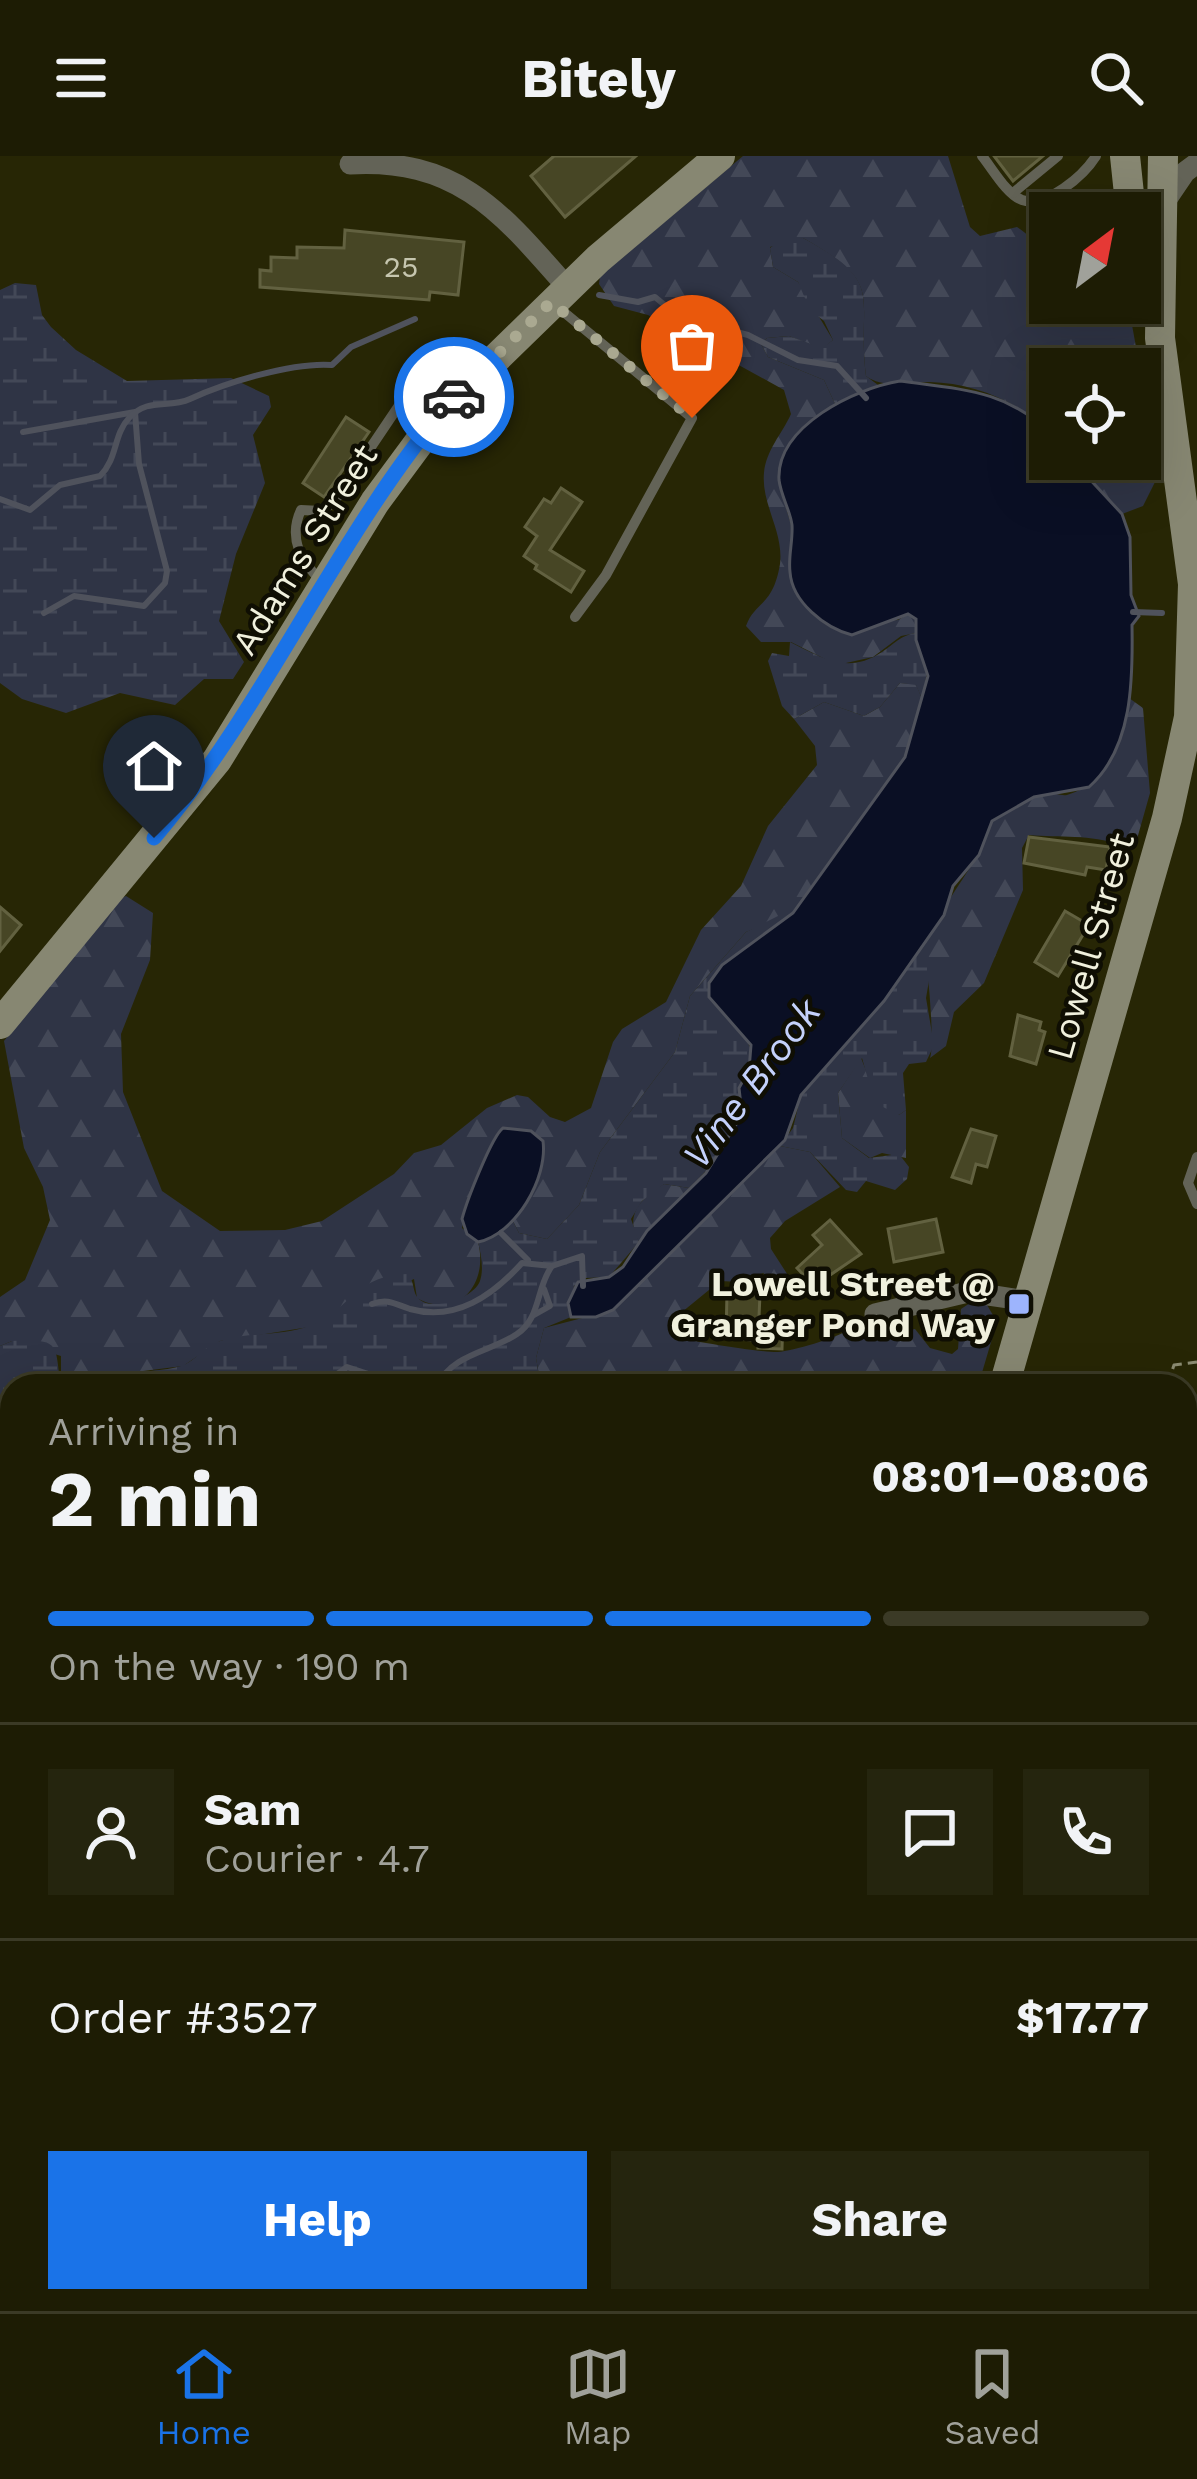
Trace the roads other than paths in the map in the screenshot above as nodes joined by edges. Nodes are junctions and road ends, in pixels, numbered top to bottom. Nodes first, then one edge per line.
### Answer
1 (720, 156) edge
2 (982, 156) edge
3 (1058, 156) edge
4 (1096, 156) edge
5 (1125, 156) edge
6 (1163, 156) edge
7 (350, 164) dead end
8 (1197, 164) edge
9 (1126, 192) edge
10 (1139, 192) edge
11 (1156, 192) edge
12 (1012, 194) junction
13 (559, 294) junction
14 (1156, 324) edge
15 (1156, 324) edge
16 (1160, 338) junction
17 (442, 410) junction
18 (326, 584) junction
19 (574, 617) dead end
20 (0, 1024) edge
21 (1197, 1157) edge
22 (1197, 1204) edge
23 (1028, 1301) junction
24 (875, 1314) dead end
25 (1007, 1374) edge

1 - 13 main road, Adams Street
2 - 12 lane
3 - 12 lane
4 - 12 lane
5 - 9 main road
6 - 10 main road
7 - 13 street
8 - 11 street
13 - 17 main road, Adams Street
13 - 19 lane
14 - 16 main road
15 - 16 main road
16 - 23 main road, Lowell Street
17 - 18 main road, Adams Street
17 - 18 lane
18 - 20 main road, Adams Street
21 - 22 lane
23 - 24 street
23 - 25 main road, Lowell Street

